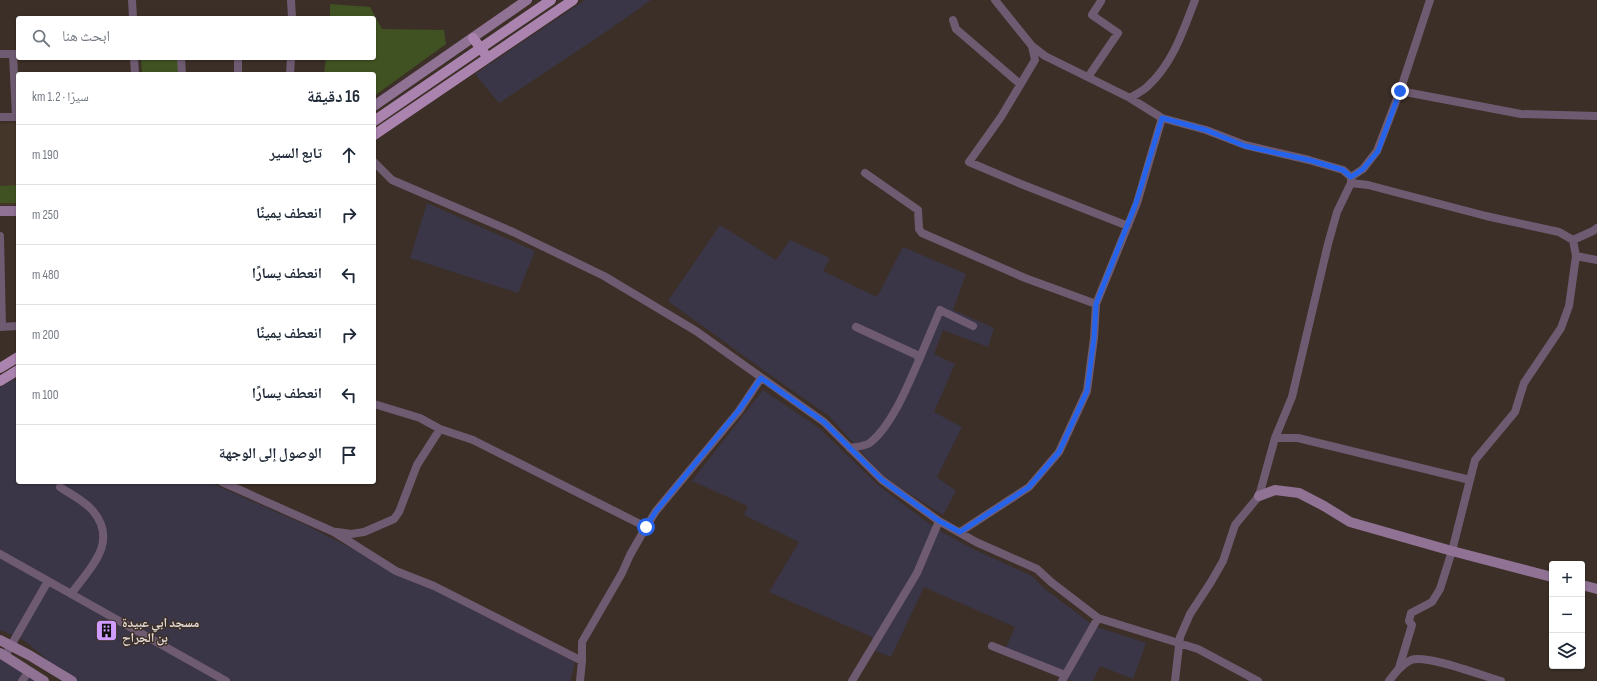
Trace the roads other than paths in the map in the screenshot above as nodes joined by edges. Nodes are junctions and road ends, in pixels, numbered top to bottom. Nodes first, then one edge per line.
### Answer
1 (132, 0) edge
2 (291, 0) edge
3 (527, 0) edge
4 (551, 0) edge
5 (573, 0) edge
6 (995, 0) edge
7 (1195, 0) edge
8 (1430, 0) edge
9 (1101, 1) edge
10 (133, 16) edge
11 (292, 16) edge
12 (952, 20) dead end
13 (473, 38) junction
14 (1032, 46) junction
15 (481, 49) junction
16 (0, 54) edge
17 (16, 54) edge
18 (488, 58) junction
19 (16, 60) edge
20 (134, 60) edge
21 (181, 60) edge
22 (238, 60) edge
23 (291, 60) edge
24 (16, 72) edge
25 (135, 72) edge
26 (182, 72) edge
27 (238, 72) edge
28 (290, 72) edge
29 (1088, 77) junction
30 (1020, 84) junction
31 (1400, 91) junction
32 (1130, 98) junction
33 (376, 105) edge
34 (1597, 116) edge
35 (0, 117) edge
36 (16, 117) edge
37 (1162, 118) junction
38 (376, 120) edge
39 (376, 134) edge
40 (376, 164) edge
41 (864, 173) dead end
42 (1351, 180) junction
43 (0, 211) edge
44 (16, 211) edge
45 (1128, 226) junction
46 (1597, 228) edge
47 (0, 236) edge
48 (1572, 240) junction
49 (1576, 256) junction
50 (1597, 260) edge
51 (1096, 304) junction
52 (16, 326) edge
53 (973, 326) dead end
54 (1, 327) edge
55 (856, 327) dead end
56 (919, 360) junction
57 (16, 367) edge
58 (0, 368) edge
59 (16, 368) edge
60 (761, 378) junction
61 (0, 381) edge
62 (376, 405) edge
63 (440, 429) junction
64 (1275, 438) junction
65 (850, 448) junction
66 (1470, 480) junction
67 (226, 484) edge
68 (60, 487) dead end
69 (1259, 496) junction
70 (939, 521) junction
71 (646, 527) junction
72 (334, 532) junction
73 (960, 532) junction
74 (1452, 551) junction
75 (0, 554) edge
76 (1549, 576) edge
77 (48, 581) junction
78 (1585, 586) edge
79 (1597, 589) edge
80 (71, 594) junction
81 (1098, 618) junction
82 (0, 640) edge
83 (1179, 643) junction
84 (11, 646) junction
85 (992, 646) dead end
86 (3, 654) edge
87 (582, 661) junction
88 (1399, 668) junction
89 (29, 671) junction
90 (1064, 678) edge
91 (22, 681) edge
92 (44, 681) edge
93 (72, 681) edge
94 (226, 681) edge
95 (580, 681) edge
96 (852, 681) edge
97 (1175, 681) edge
98 (1258, 681) edge
99 (1388, 681) edge
100 (1501, 681) edge

1 - 10 street
2 - 11 street
3 - 13 street
4 - 15 main road
5 - 18 main road
6 - 14 street
7 - 32 street
8 - 31 street
9 - 29 street
12 - 30 street
13 - 15 main road
13 - 33 street
14 - 29 street
14 - 30 street
15 - 18 main road
15 - 38 main road
16 - 17 street
18 - 39 main road
19 - 24 street
20 - 25 street
21 - 26 street
22 - 27 street
23 - 28 street
29 - 32 street
30 - 45 street
31 - 34 street
31 - 42 street
32 - 37 street
35 - 36 street
37 - 42 street
37 - 45 street
40 - 60 street
41 - 51 street
42 - 48 street
42 - 64 street
43 - 44 street
45 - 51 street
46 - 48 street
47 - 54 street
48 - 49 street
49 - 50 street
49 - 66 street
51 - 73 street
52 - 54 street
53 - 56 street
55 - 56 street
56 - 65 street
57 - 58 main road
59 - 61 main road
60 - 65 street
60 - 71 street
62 - 63 street
63 - 71 street
63 - 72 street
64 - 66 street
64 - 69 street
65 - 70 street
66 - 74 street
67 - 72 street
68 - 80 street
69 - 74 street
69 - 83 street
70 - 73 street
70 - 96 street
71 - 87 street
72 - 87 street
73 - 81 street
74 - 76 street
74 - 88 street
75 - 77 street
77 - 80 street
77 - 84 street
78 - 79 street
80 - 94 street
81 - 83 street
81 - 90 street
82 - 84 street
83 - 97 street
83 - 98 street
84 - 86 street
84 - 93 street
85 - 90 street
86 - 89 street
87 - 95 street
88 - 99 street
88 - 100 street
89 - 91 street
89 - 92 street

